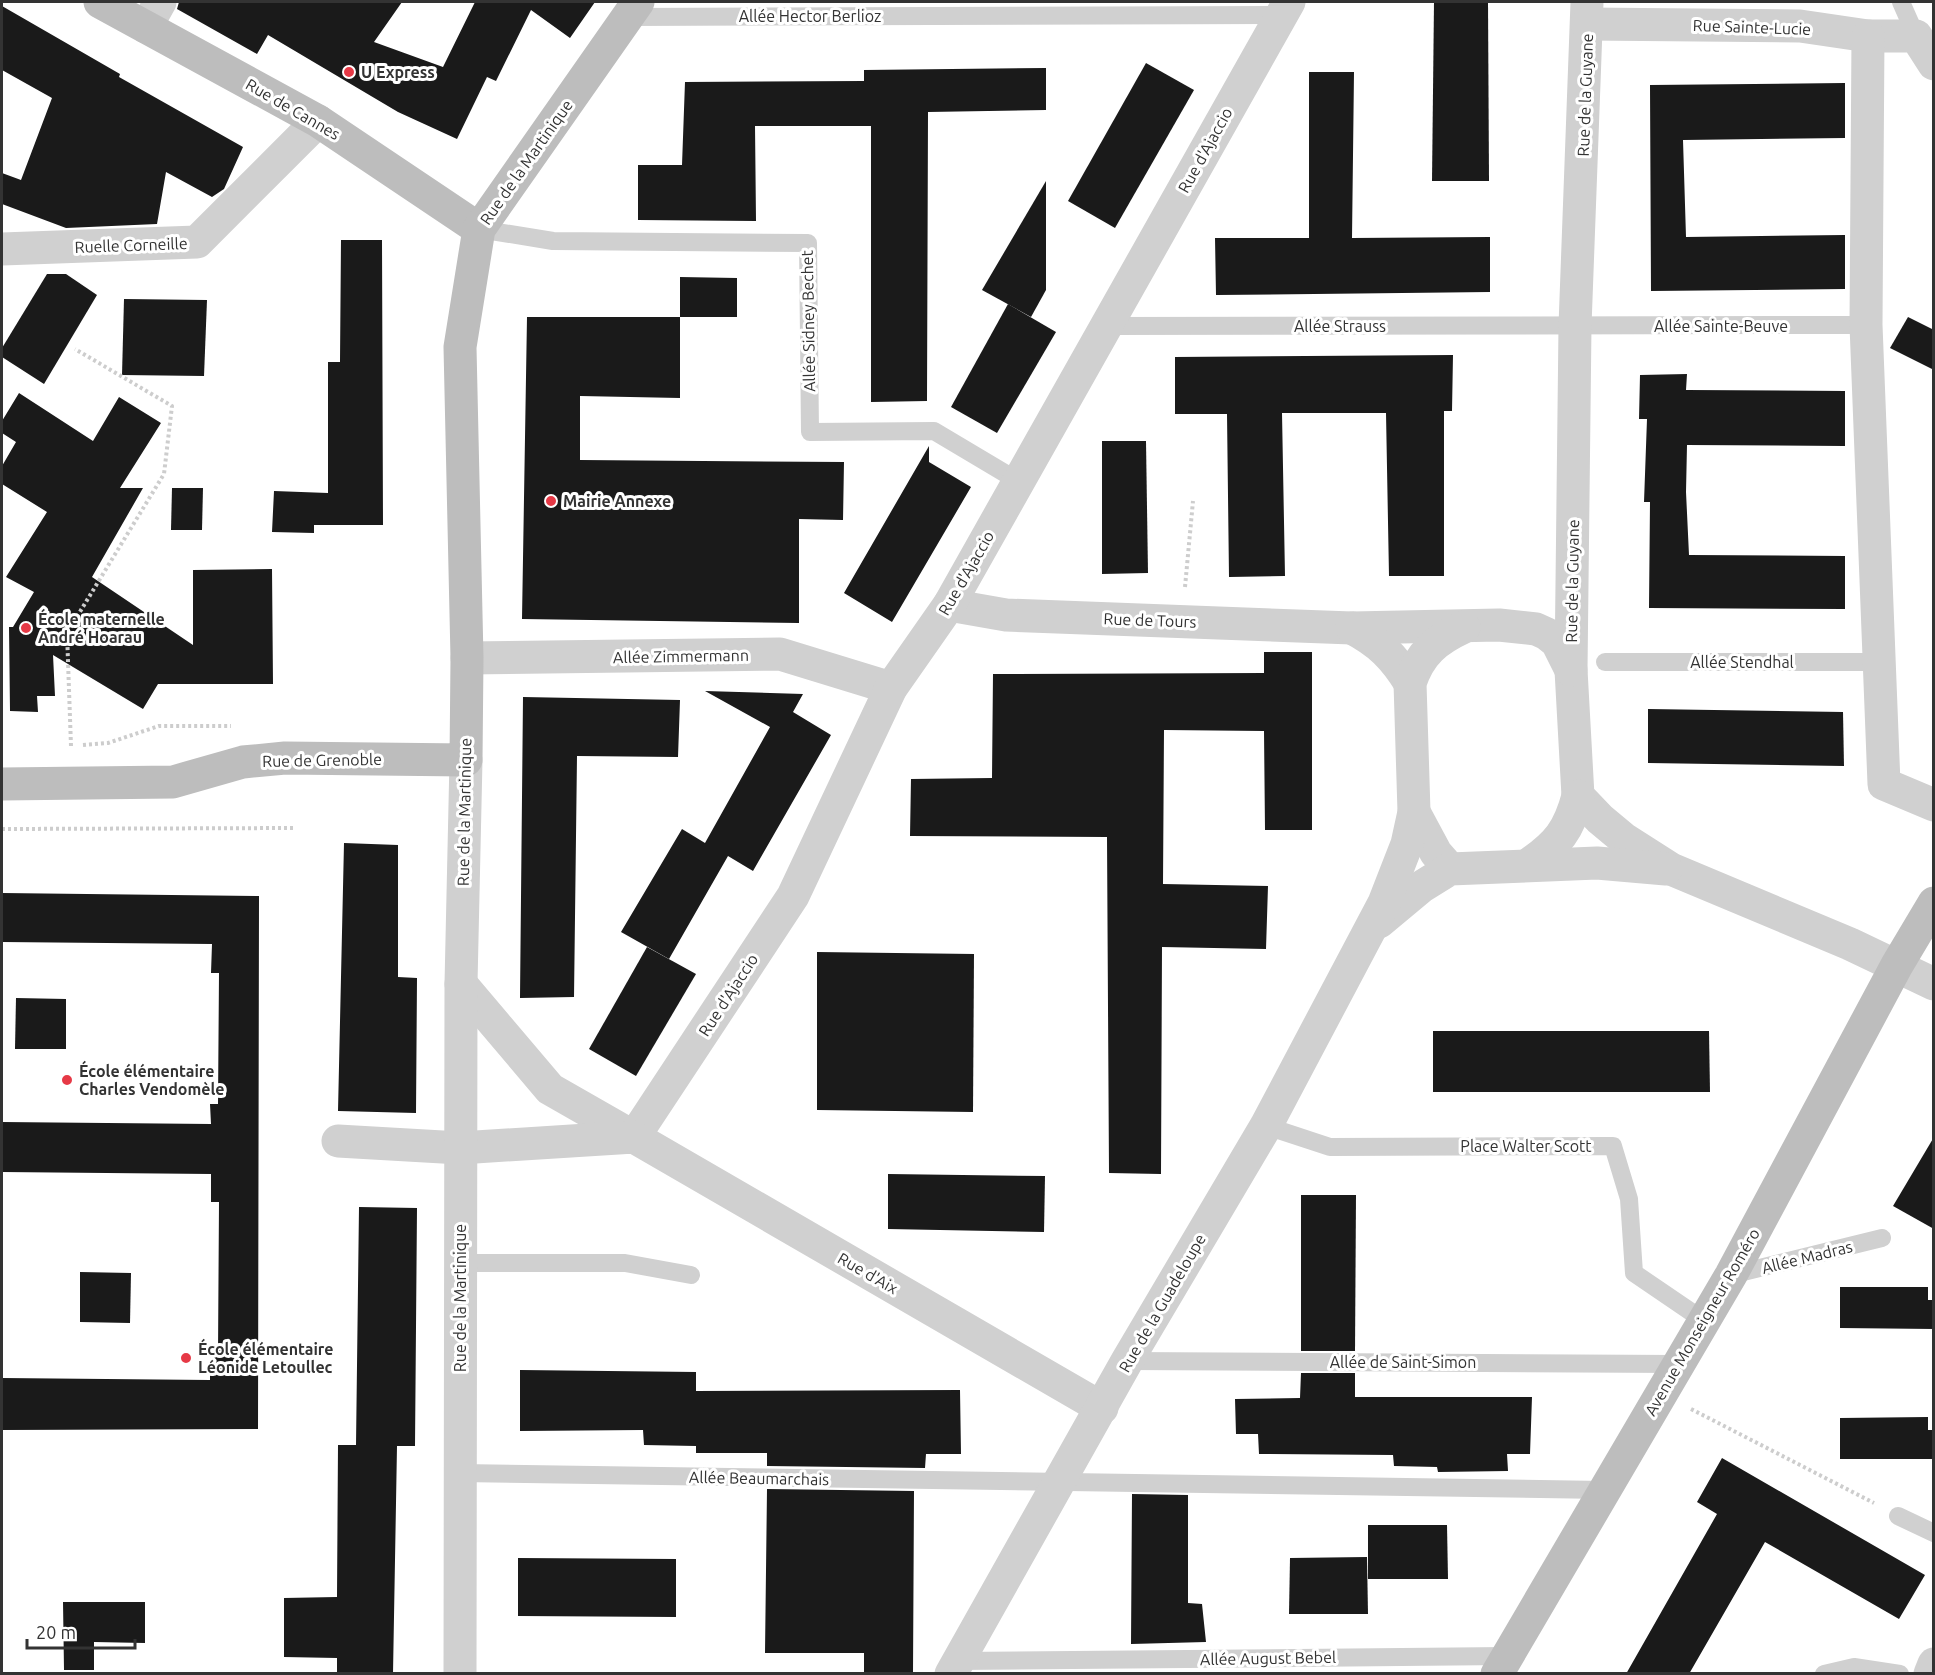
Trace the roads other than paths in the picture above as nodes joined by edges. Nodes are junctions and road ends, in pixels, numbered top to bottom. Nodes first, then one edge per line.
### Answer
1 (100, 2) edge
2 (1901, 2) edge
3 (1285, 8) edge
4 (632, 9) edge
5 (1587, 13) edge
6 (153, 14) edge
7 (1868, 36) junction
8 (1916, 36) junction
9 (1934, 64) edge
10 (318, 121) junction
11 (479, 229) junction
12 (2, 249) edge
13 (1866, 325) junction
14 (1105, 326) junction
15 (1575, 326) junction
16 (1018, 481) junction
17 (949, 605) junction
18 (1464, 627) junction
19 (1352, 628) junction
20 (467, 658) junction
21 (1605, 662) dead end
22 (1879, 662) junction
23 (1571, 670) junction
24 (1410, 683) junction
25 (891, 688) junction
26 (466, 760) junction
27 (2, 784) edge
28 (1578, 796) junction
29 (1934, 805) edge
30 (1414, 812) junction
31 (1529, 864) junction
32 (1450, 869) junction
33 (1671, 869) junction
34 (1934, 903) edge
35 (1369, 932) junction
36 (1897, 965) junction
37 (461, 984) junction
38 (1934, 984) edge
39 (1266, 1126) junction
40 (634, 1137) junction
41 (338, 1141) dead end
42 (460, 1148) junction
43 (1882, 1238) dead end
44 (460, 1263) junction
45 (691, 1275) dead end
46 (1731, 1275) junction
47 (1703, 1320) junction
48 (1127, 1360) junction
49 (1679, 1364) junction
50 (1101, 1408) junction
51 (460, 1473) junction
52 (1057, 1484) junction
53 (1604, 1490) junction
54 (1898, 1516) road end
55 (1934, 1533) edge
56 (1934, 1664) edge
57 (1502, 1665) edge
58 (954, 1667) edge
59 (460, 1674) edge
60 (1824, 1674) edge
61 (1900, 1674) edge
62 (1930, 1674) edge

1 - 6 street, Rue de Cannes
2 - 8 lane
3 - 4 lane, Allée Hector Berlioz
3 - 14 street, Rue d'Ajaccio
4 - 11 street, Rue de la Martinique
5 - 7 street, Rue Sainte-Lucie
5 - 15 street, Rue de la Guyane
6 - 10 street, Rue de Cannes
7 - 8 street, Rue Sainte-Lucie
7 - 13 street
8 - 9 street
10 - 11 street, Rue de Cannes
10 - 12 street, Ruelle Corneille
11 - 16 lane, Allée Sidney Bechet
11 - 20 street, Rue de la Martinique
13 - 15 lane, Allée Sainte-Beuve
13 - 22 street
14 - 15 lane, Allée Strauss
14 - 16 street, Rue d'Ajaccio
15 - 23 street, Rue de la Guyane
16 - 17 street, Rue d'Ajaccio
17 - 19 street, Rue de Tours
17 - 25 street, Rue d'Ajaccio
18 - 19 street, Rue de Tours
18 - 23 street, Rue de Tours
18 - 24 street
19 - 24 street, Rue de Tours
20 - 25 street, Allée Zimmermann
20 - 26 street, Rue de la Martinique
21 - 22 lane, Allée Stendhal
22 - 29 street
23 - 28 street, Rue de la Guyane
24 - 30 street, Rue de la Guadeloupe
25 - 40 street, Rue d'Ajaccio
26 - 27 street, Rue de Grenoble
26 - 37 street, Rue de la Martinique
28 - 31 street
28 - 33 street
30 - 32 street
30 - 35 street, Rue de la Guadeloupe
31 - 32 street, Rue de la Guadeloupe
31 - 33 street, Rue de la Guadeloupe
32 - 35 street, Rue de la Guadeloupe
33 - 36 street
34 - 36 street, Avenue Monseigneur Roméro
35 - 39 street, Rue de la Guadeloupe
36 - 38 street
36 - 46 street, Avenue Monseigneur Roméro
37 - 40 street, Rue d'Aix
37 - 42 street, Rue de la Martinique
39 - 47 lane, Place Walter Scott
39 - 48 street, Rue de la Guadeloupe
40 - 42 street
40 - 50 street, Rue d'Aix
41 - 42 street
42 - 44 street, Rue de la Martinique
43 - 46 lane, Allée Madras
44 - 45 lane
44 - 51 street, Rue de la Martinique
46 - 47 street, Avenue Monseigneur Roméro
47 - 49 street, Avenue Monseigneur Roméro
48 - 49 lane, Allée de Saint-Simon
48 - 50 street, Rue de la Guadeloupe
49 - 53 street, Avenue Monseigneur Roméro
50 - 52 street, Rue de la Guadeloupe
51 - 52 lane, Allée Beaumarchais
51 - 59 street, Rue de la Martinique
52 - 53 lane, Allée Beaumarchais
52 - 58 street, Rue de la Guadeloupe
53 - 57 street, Avenue Monseigneur Roméro
54 - 55 lane
56 - 62 street
57 - 58 lane, Allée August Bebel
60 - 61 lane

